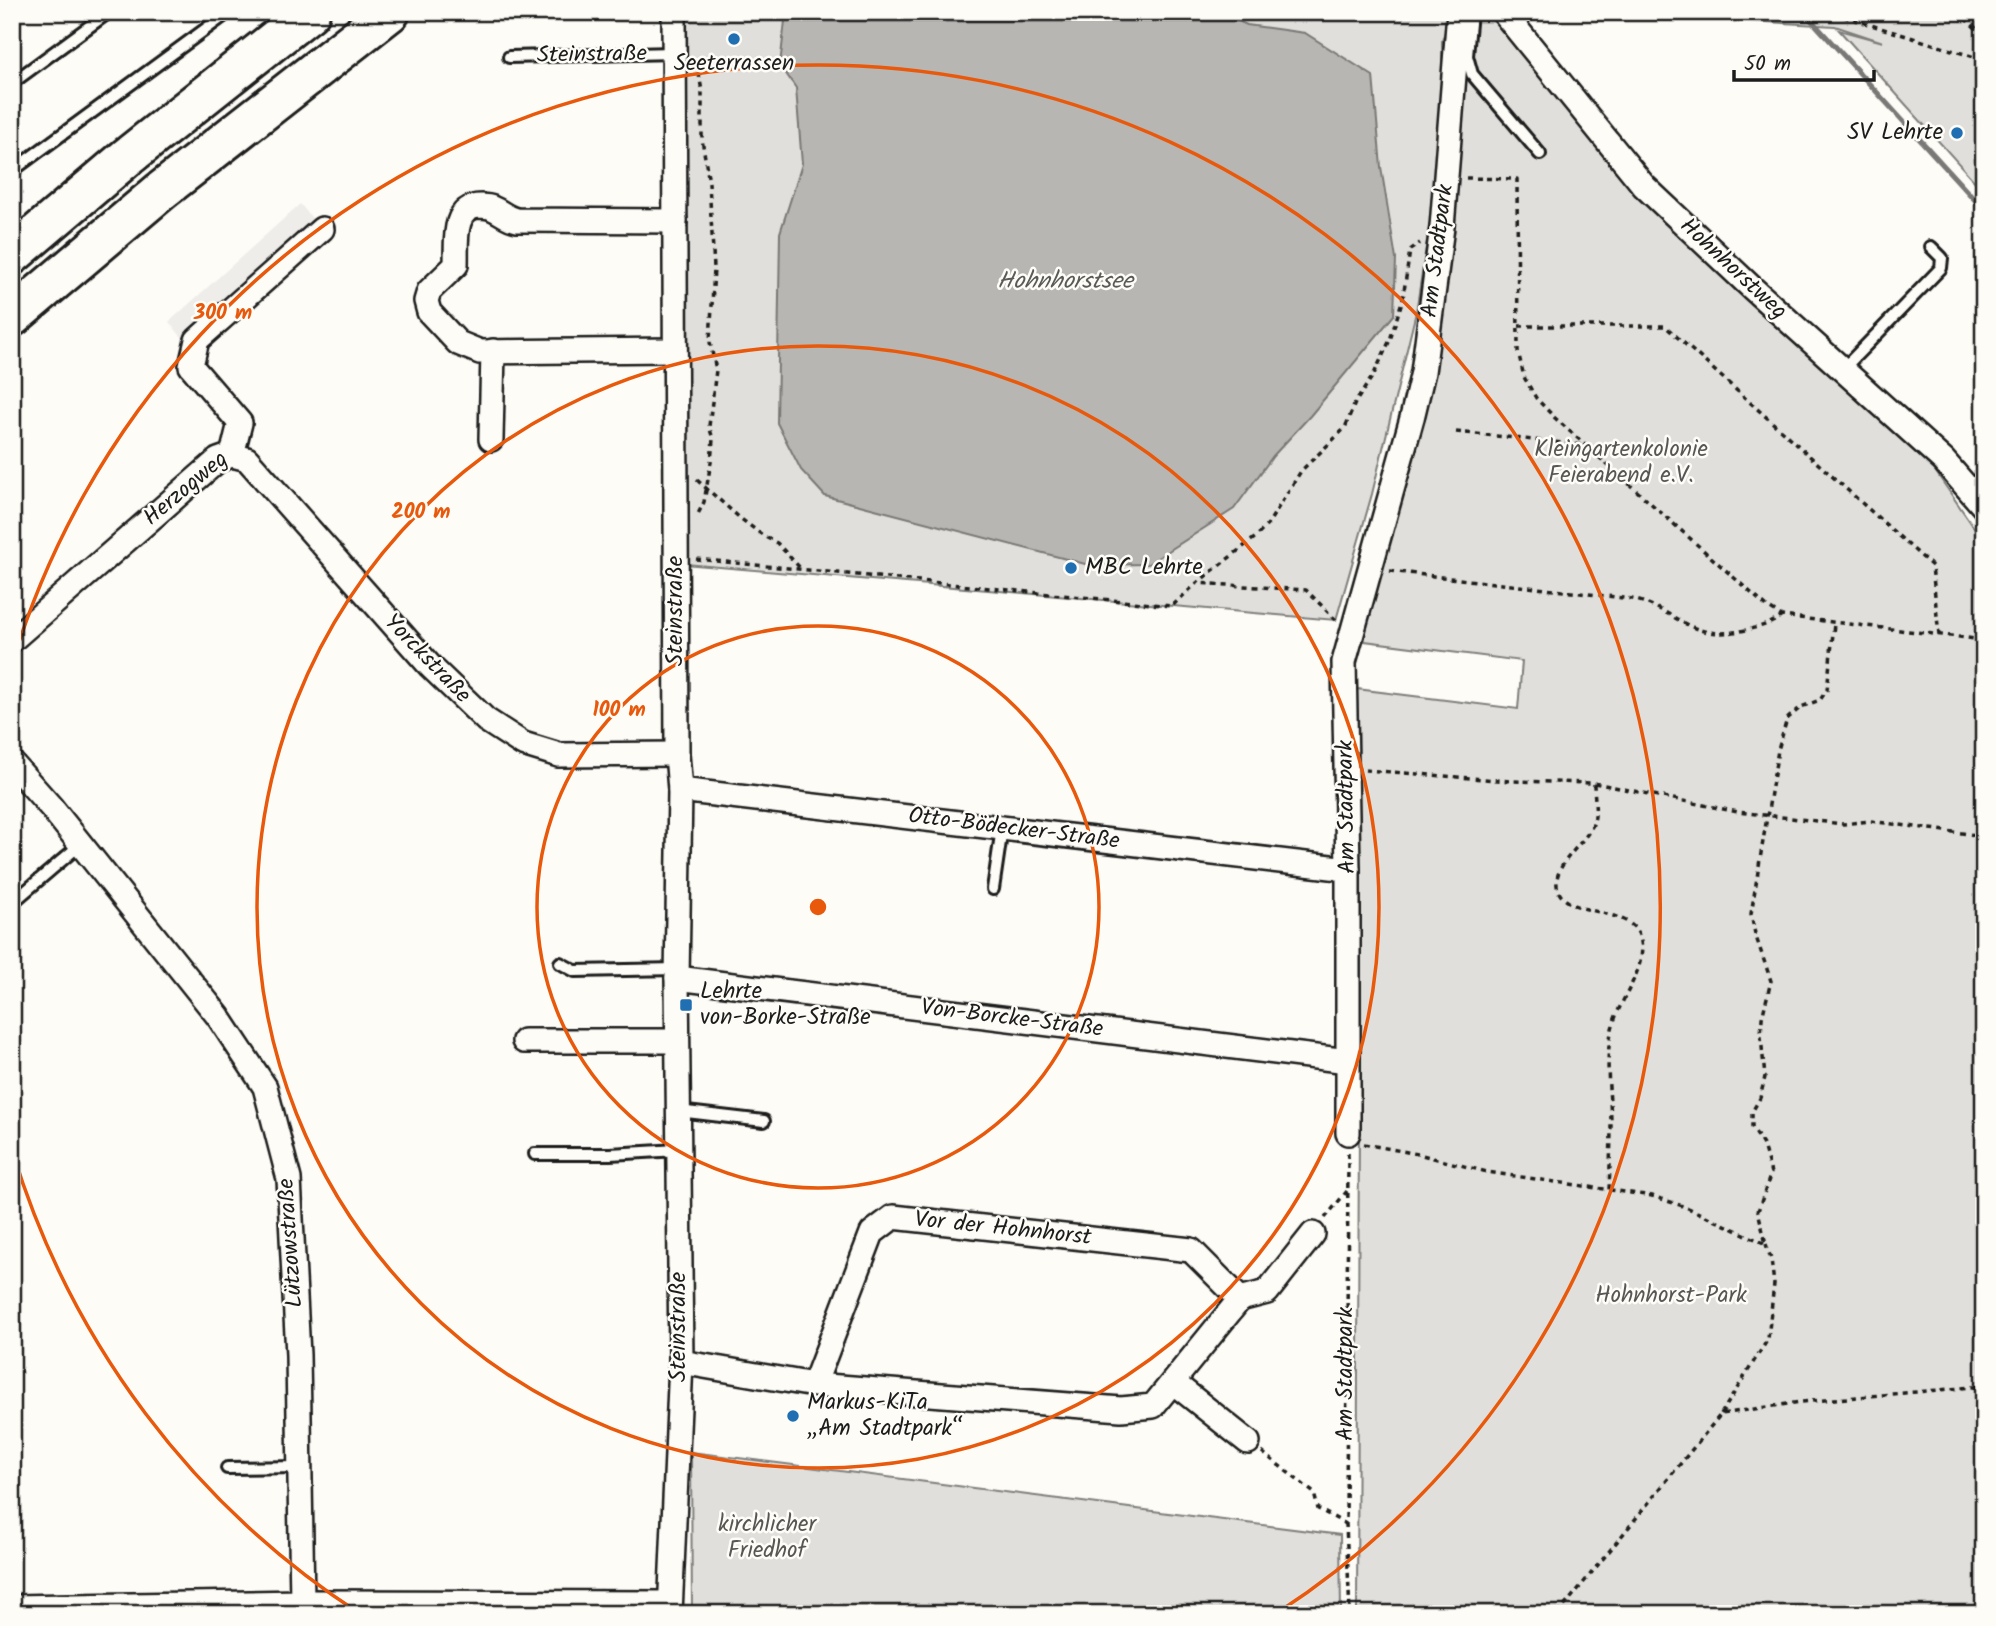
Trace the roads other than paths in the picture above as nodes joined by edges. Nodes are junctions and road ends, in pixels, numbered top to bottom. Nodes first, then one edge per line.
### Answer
1 (108, 12) edge
2 (229, 12) edge
3 (310, 12) edge
4 (390, 12) edge
5 (674, 12) edge
6 (1459, 12) edge
7 (1471, 12) edge
8 (1503, 12) edge
9 (509, 57) dead end
10 (685, 57) junction
11 (12, 83) edge
12 (1540, 154) dead end
13 (12, 172) edge
14 (675, 221) junction
15 (322, 229) dead end
16 (1931, 247) dead end
17 (12, 255) edge
18 (12, 317) edge
19 (674, 349) junction
20 (493, 351) junction
21 (1843, 369) junction
22 (491, 439) dead end
23 (232, 455) junction
24 (1984, 507) edge
25 (12, 640) edge
26 (677, 754) junction
27 (12, 763) edge
28 (680, 790) junction
29 (1002, 828) junction
30 (81, 844) junction
31 (1348, 869) junction
32 (993, 889) dead end
33 (12, 902) edge
34 (560, 963) dead end
35 (677, 973) junction
36 (524, 1041) dead end
37 (677, 1041) junction
38 (1348, 1061) junction
39 (678, 1111) junction
40 (764, 1121) dead end
41 (1348, 1138) road end
42 (678, 1150) junction
43 (535, 1154) dead end
44 (1313, 1234) road end
45 (1240, 1299) junction
46 (681, 1362) junction
47 (1174, 1383) junction
48 (814, 1385) junction
49 (1248, 1442) road end
50 (300, 1467) junction
51 (227, 1468) dead end
52 (302, 1602) junction
53 (12, 1607) edge
54 (669, 1608) edge

1 - 11 lane
2 - 13 lane
3 - 17 highway
4 - 18 highway
5 - 10 street, Steinstraße
6 - 31 street, Am Stadtpark
7 - 12 lane
8 - 21 street, Hohnhorstweg
9 - 10 lane, Steinstraße
10 - 14 street, Steinstraße
14 - 19 street, Steinstraße
14 - 20 street
15 - 23 street, Herzogweg
16 - 21 lane
19 - 20 street
19 - 26 street, Steinstraße
20 - 22 street
21 - 24 street, Hohnhorstweg
23 - 25 street, Herzogweg
23 - 26 street, Yorckstraße
26 - 28 street, Steinstraße
27 - 30 street, Lützowstraße
28 - 29 street, Otto-Bödecker-Straße
28 - 35 street, Steinstraße
29 - 31 street, Otto-Bödecker-Straße
29 - 32 lane
30 - 33 lane
30 - 50 street, Lützowstraße
31 - 38 street, Am Stadtpark
34 - 35 lane
35 - 37 street, Steinstraße
35 - 38 street, Von-Borcke-Straße
36 - 37 street
37 - 39 street, Steinstraße
38 - 41 street, Am Stadtpark
39 - 40 lane
39 - 42 street, Steinstraße
42 - 43 lane
42 - 46 street, Steinstraße
44 - 45 street
45 - 47 street
45 - 48 street, Vor der Hohnhorst
46 - 48 street
46 - 54 street, Steinstraße
47 - 48 street
47 - 49 street
50 - 51 lane
50 - 52 street, Lützowstraße
52 - 53 street
52 - 54 street

